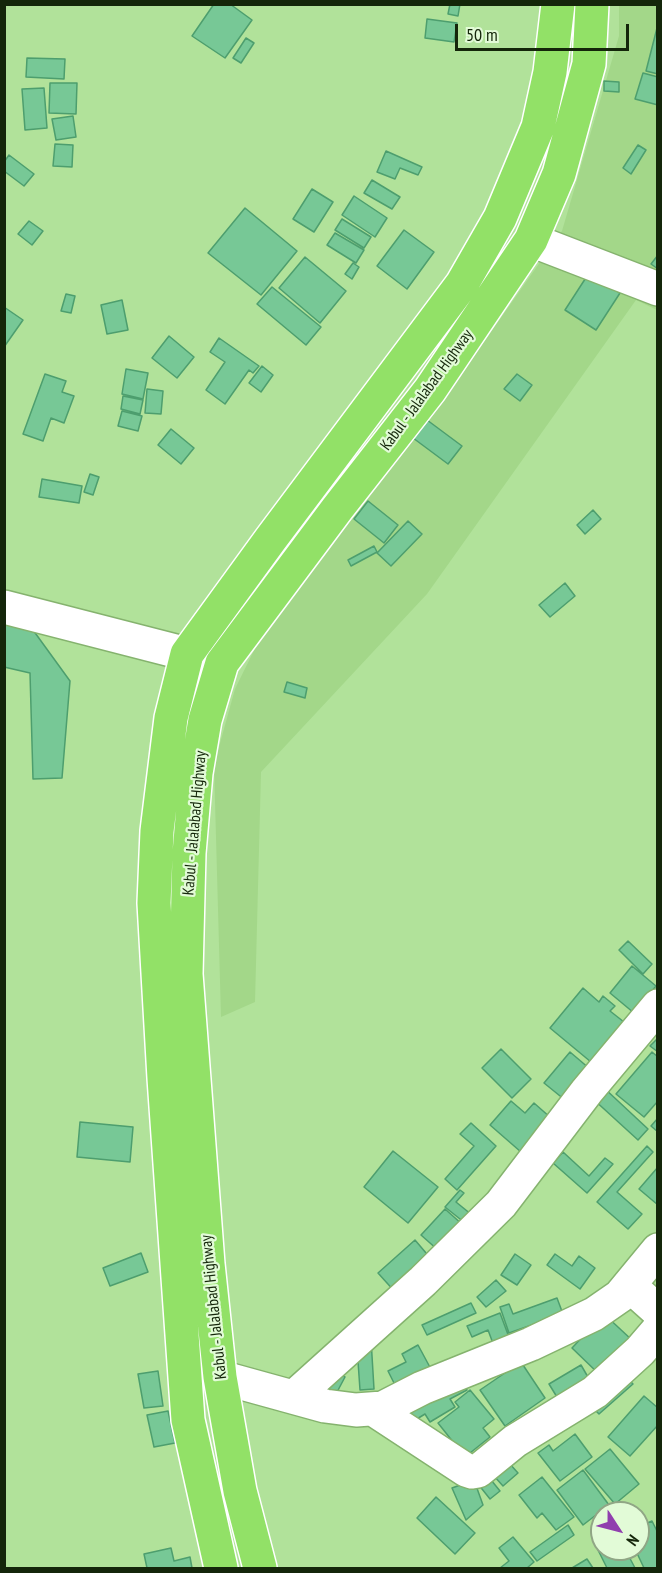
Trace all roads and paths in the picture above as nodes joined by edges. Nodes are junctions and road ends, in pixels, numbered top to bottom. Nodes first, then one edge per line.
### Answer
1 (558, 4) edge
2 (592, 4) edge
3 (531, 240) junction
4 (657, 290) edge
5 (4, 608) edge
6 (187, 654) junction
7 (222, 663) junction
8 (657, 1006) edge
9 (657, 1250) edge
10 (629, 1285) junction
11 (657, 1311) edge
12 (657, 1330) edge
13 (220, 1377) junction
14 (294, 1397) junction
15 (373, 1409) junction
16 (221, 1569) edge
17 (260, 1569) edge

1 - 6 highway, Kabul - Jalalabad Highway
2 - 3 highway, Kabul - Jalalabad Highway
3 - 4 street
3 - 7 highway, Kabul - Jalalabad Highway
5 - 6 street
6 - 7 street
6 - 16 highway, Kabul - Jalalabad Highway
7 - 13 highway, Kabul - Jalalabad Highway
8 - 14 street
9 - 10 street
10 - 11 street
10 - 15 street
12 - 15 street
13 - 14 street
13 - 17 highway, Kabul - Jalalabad Highway
14 - 15 street

